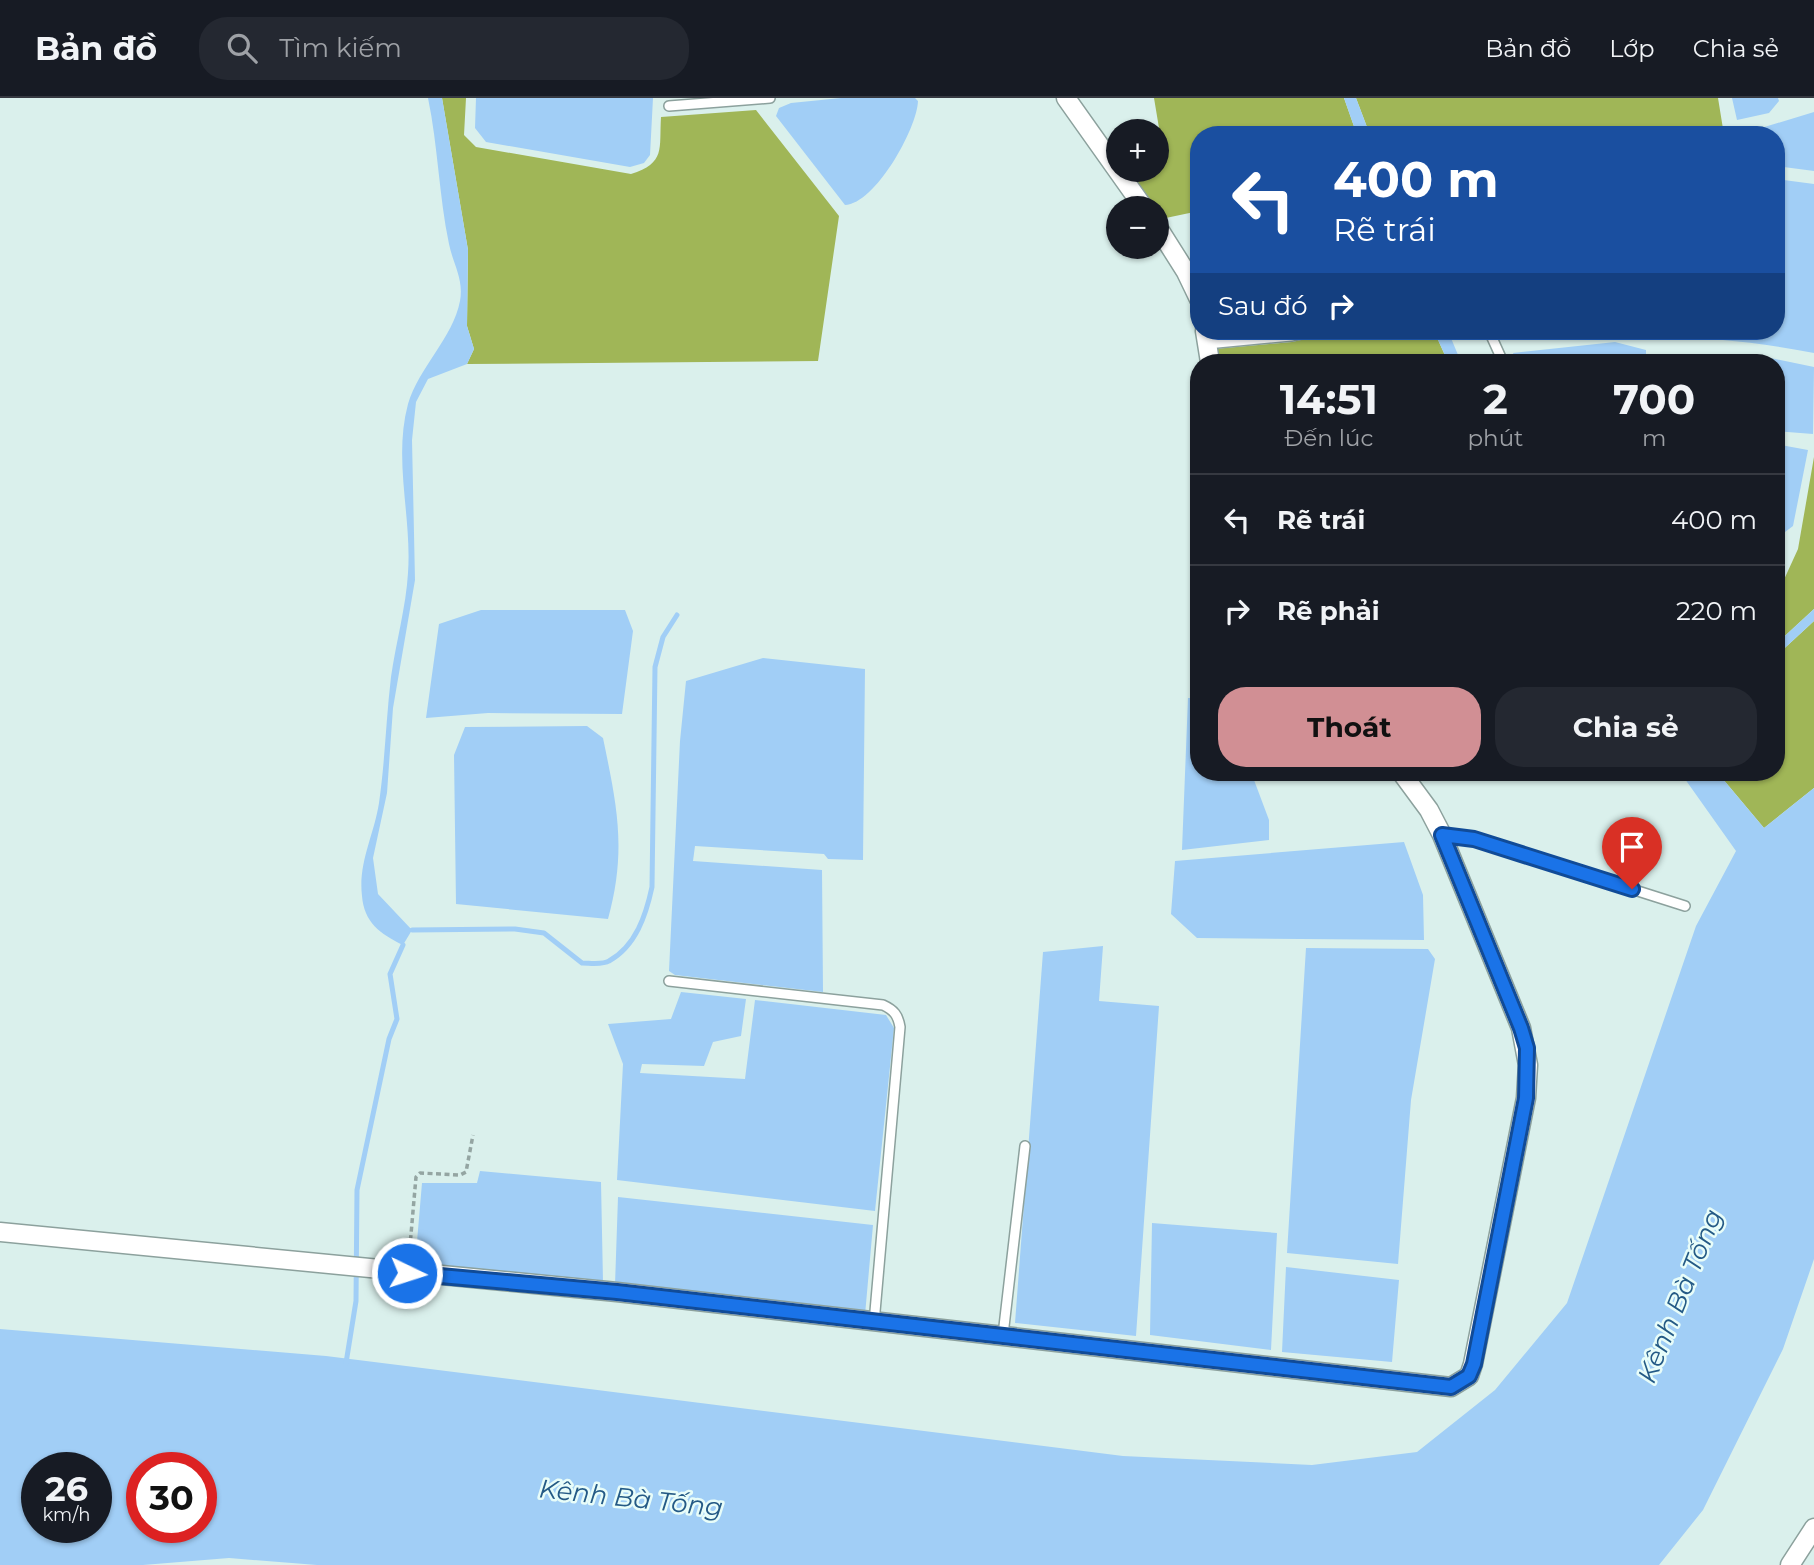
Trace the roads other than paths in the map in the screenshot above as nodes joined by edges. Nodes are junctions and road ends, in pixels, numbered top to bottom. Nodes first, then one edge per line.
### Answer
1 (770, 98) edge
2 (1066, 98) edge
3 (669, 106) dead end
4 (1135, 196) edge
5 (1169, 245) edge
6 (1190, 280) edge
7 (1263, 340) edge
8 (1208, 346) edge
9 (1408, 781) edge
10 (1442, 835) junction
11 (1685, 906) dead end
12 (668, 981) dead end
13 (1025, 1146) dead end
14 (0, 1231) edge
15 (874, 1322) junction
16 (1003, 1335) junction
17 (1814, 1528) edge
18 (1790, 1565) edge

1 - 3 lane
2 - 4 street
5 - 6 street
7 - 8 lane
9 - 10 street
10 - 11 lane
10 - 16 street
12 - 15 lane
13 - 16 lane
14 - 15 street
15 - 16 street
17 - 18 street

